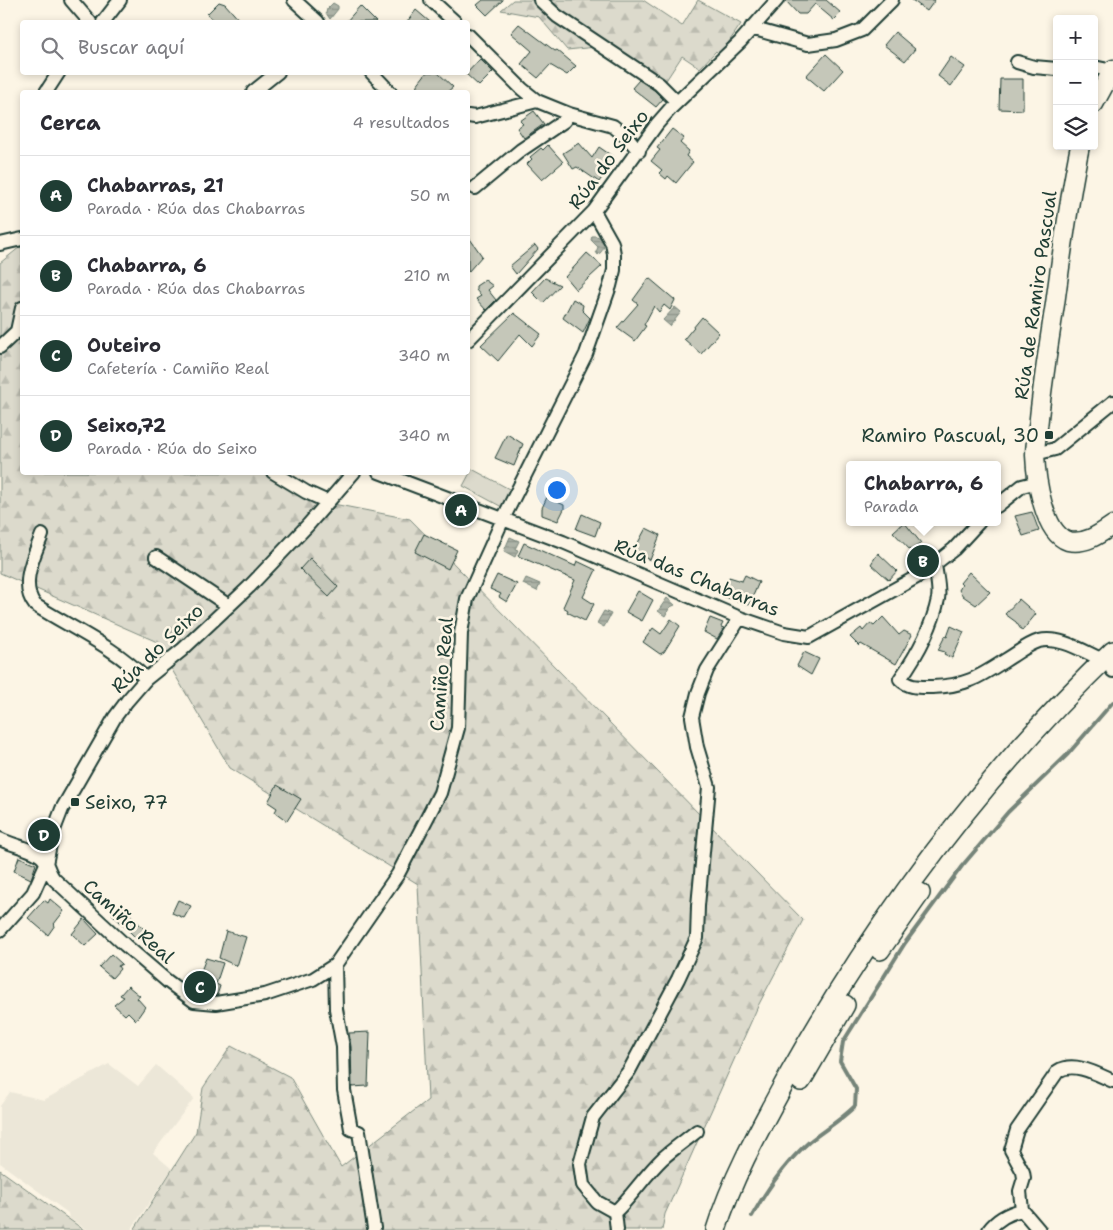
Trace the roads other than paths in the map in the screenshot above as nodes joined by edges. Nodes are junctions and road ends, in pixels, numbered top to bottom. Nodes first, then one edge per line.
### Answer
1 (71, 0) edge
2 (120, 0) edge
3 (294, 0) edge
4 (431, 0) edge
5 (540, 0) edge
6 (777, 0) edge
7 (892, 0) edge
8 (88, 20) edge
9 (105, 20) edge
10 (316, 20) edge
11 (453, 20) edge
12 (751, 28) junction
13 (470, 37) edge
14 (1017, 62) dead end
15 (1098, 68) edge
16 (1053, 69) edge
17 (1113, 70) edge
18 (57, 75) edge
19 (274, 75) edge
20 (374, 75) edge
21 (47, 90) edge
22 (256, 90) edge
23 (388, 90) edge
24 (1098, 97) edge
25 (537, 101) junction
26 (677, 102) junction
27 (569, 114) junction
28 (470, 116) edge
29 (639, 150) junction
30 (1079, 150) edge
31 (475, 188) dead end
32 (594, 211) junction
33 (20, 239) edge
34 (0, 244) edge
35 (20, 332) edge
36 (470, 338) edge
37 (0, 347) edge
38 (1113, 402) edge
39 (1035, 454) junction
40 (278, 475) edge
41 (351, 475) edge
42 (387, 475) edge
43 (1038, 482) junction
44 (328, 502) junction
45 (1001, 503) edge
46 (503, 519) junction
47 (1113, 525) edge
48 (975, 526) edge
49 (42, 535) dead end
50 (156, 556) dead end
51 (935, 564) junction
52 (229, 606) junction
53 (740, 618) junction
54 (1111, 665) edge
55 (146, 679) junction
56 (0, 839) edge
57 (46, 864) junction
58 (0, 930) edge
59 (335, 965) junction
60 (1113, 1081) edge
61 (697, 1131) dead end
62 (1022, 1210) junction
63 (615, 1212) junction
64 (374, 1228) dead end
65 (617, 1230) edge
66 (716, 1230) edge
67 (729, 1230) edge
68 (989, 1230) edge
69 (1039, 1230) edge

1 - 8 street
2 - 9 street
3 - 10 street
4 - 11 street
5 - 26 street
6 - 12 street, Rúa do Seixo
7 - 12 street
12 - 26 street, Rúa do Seixo
13 - 25 street
14 - 16 street
15 - 17 street
17 - 24 street
18 - 21 street
19 - 22 street
20 - 23 street
25 - 27 street
25 - 28 street
26 - 29 street, Rúa do Seixo
27 - 29 street
27 - 31 street
29 - 32 street, Rúa do Seixo
30 - 39 street, Rúa de Ramiro Pascual
32 - 36 street, Rúa do Seixo
32 - 46 street, Camiño Real
33 - 34 street
35 - 37 street
38 - 39 street
39 - 43 street, Rúa de Ramiro Pascual
40 - 44 street
41 - 44 street, Rúa do Seixo
42 - 46 street, Rúa das Chabarras
43 - 45 street
43 - 47 street, Rúa de Ramiro Pascual
44 - 52 street, Rúa do Seixo
46 - 53 street, Rúa das Chabarras
46 - 59 street, Camiño Real
48 - 51 street, Rúa das Chabarras
49 - 55 street
50 - 52 street
51 - 53 street, Rúa das Chabarras
51 - 54 street
52 - 55 street, Rúa do Seixo
53 - 63 street
54 - 66 main road
54 - 67 main road
55 - 57 street, Rúa do Seixo
56 - 57 street, Camiño Real
57 - 58 street, Rúa do Seixo
57 - 59 street, Camiño Real
59 - 64 street
60 - 62 street
61 - 63 street
62 - 68 street
62 - 69 street
63 - 65 street

